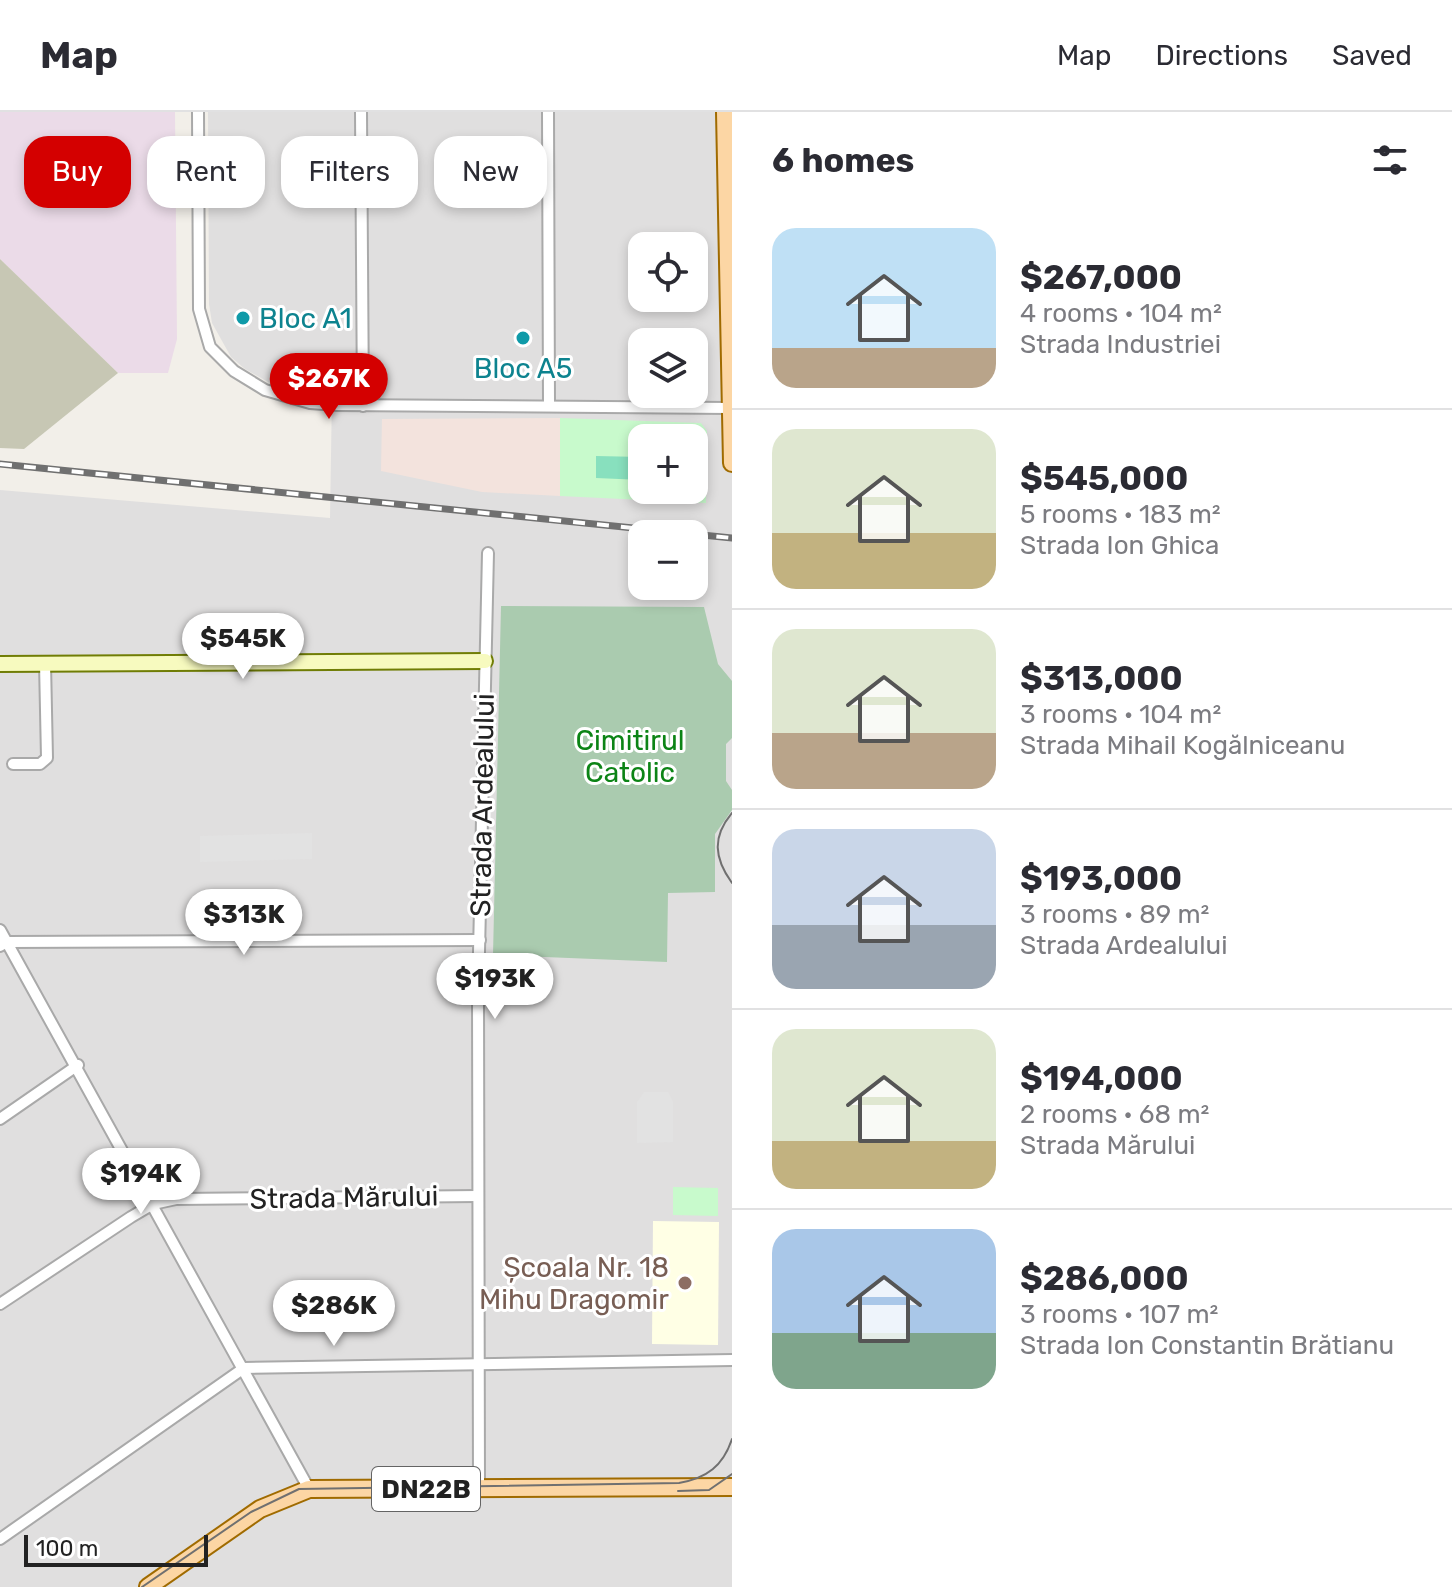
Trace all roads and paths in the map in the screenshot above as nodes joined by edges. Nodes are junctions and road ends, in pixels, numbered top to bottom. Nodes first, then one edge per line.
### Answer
1 (198, 112) edge
2 (361, 112) edge
3 (548, 112) edge
4 (725, 112) edge
5 (549, 405) junction
6 (363, 406) junction
7 (730, 408) junction
8 (732, 463) edge
9 (488, 553) dead end
10 (485, 661) junction
11 (45, 663) junction
12 (0, 664) edge
13 (13, 764) dead end
14 (0, 930) edge
15 (480, 940) junction
16 (3, 944) edge
17 (78, 1065) junction
18 (0, 1119) edge
19 (478, 1196) junction
20 (153, 1204) junction
21 (0, 1304) edge
22 (732, 1360) edge
23 (478, 1362) junction
24 (244, 1368) junction
25 (732, 1487) edge
26 (479, 1488) junction
27 (309, 1489) junction
28 (0, 1539) edge
29 (148, 1587) edge

1 - 6 street
2 - 6 street
3 - 5 street
4 - 7 main road
5 - 6 street
5 - 7 street
7 - 8 main road
9 - 10 street, Strada Ardealului
10 - 11 street
10 - 15 street, Strada Ardealului
11 - 12 street
11 - 13 street
14 - 16 street
15 - 16 street
15 - 19 street, Strada Ardealului
16 - 17 street
17 - 18 street
17 - 20 street
19 - 20 street, Strada Mărului
19 - 23 street, Strada Ardealului
20 - 21 street, Strada Mărului
20 - 24 street
22 - 23 street
23 - 24 street
23 - 26 street, Strada Ardealului
24 - 27 street
24 - 28 street
25 - 26 main road, DN22B
26 - 27 main road, DN22B
27 - 29 main road, DN22B

